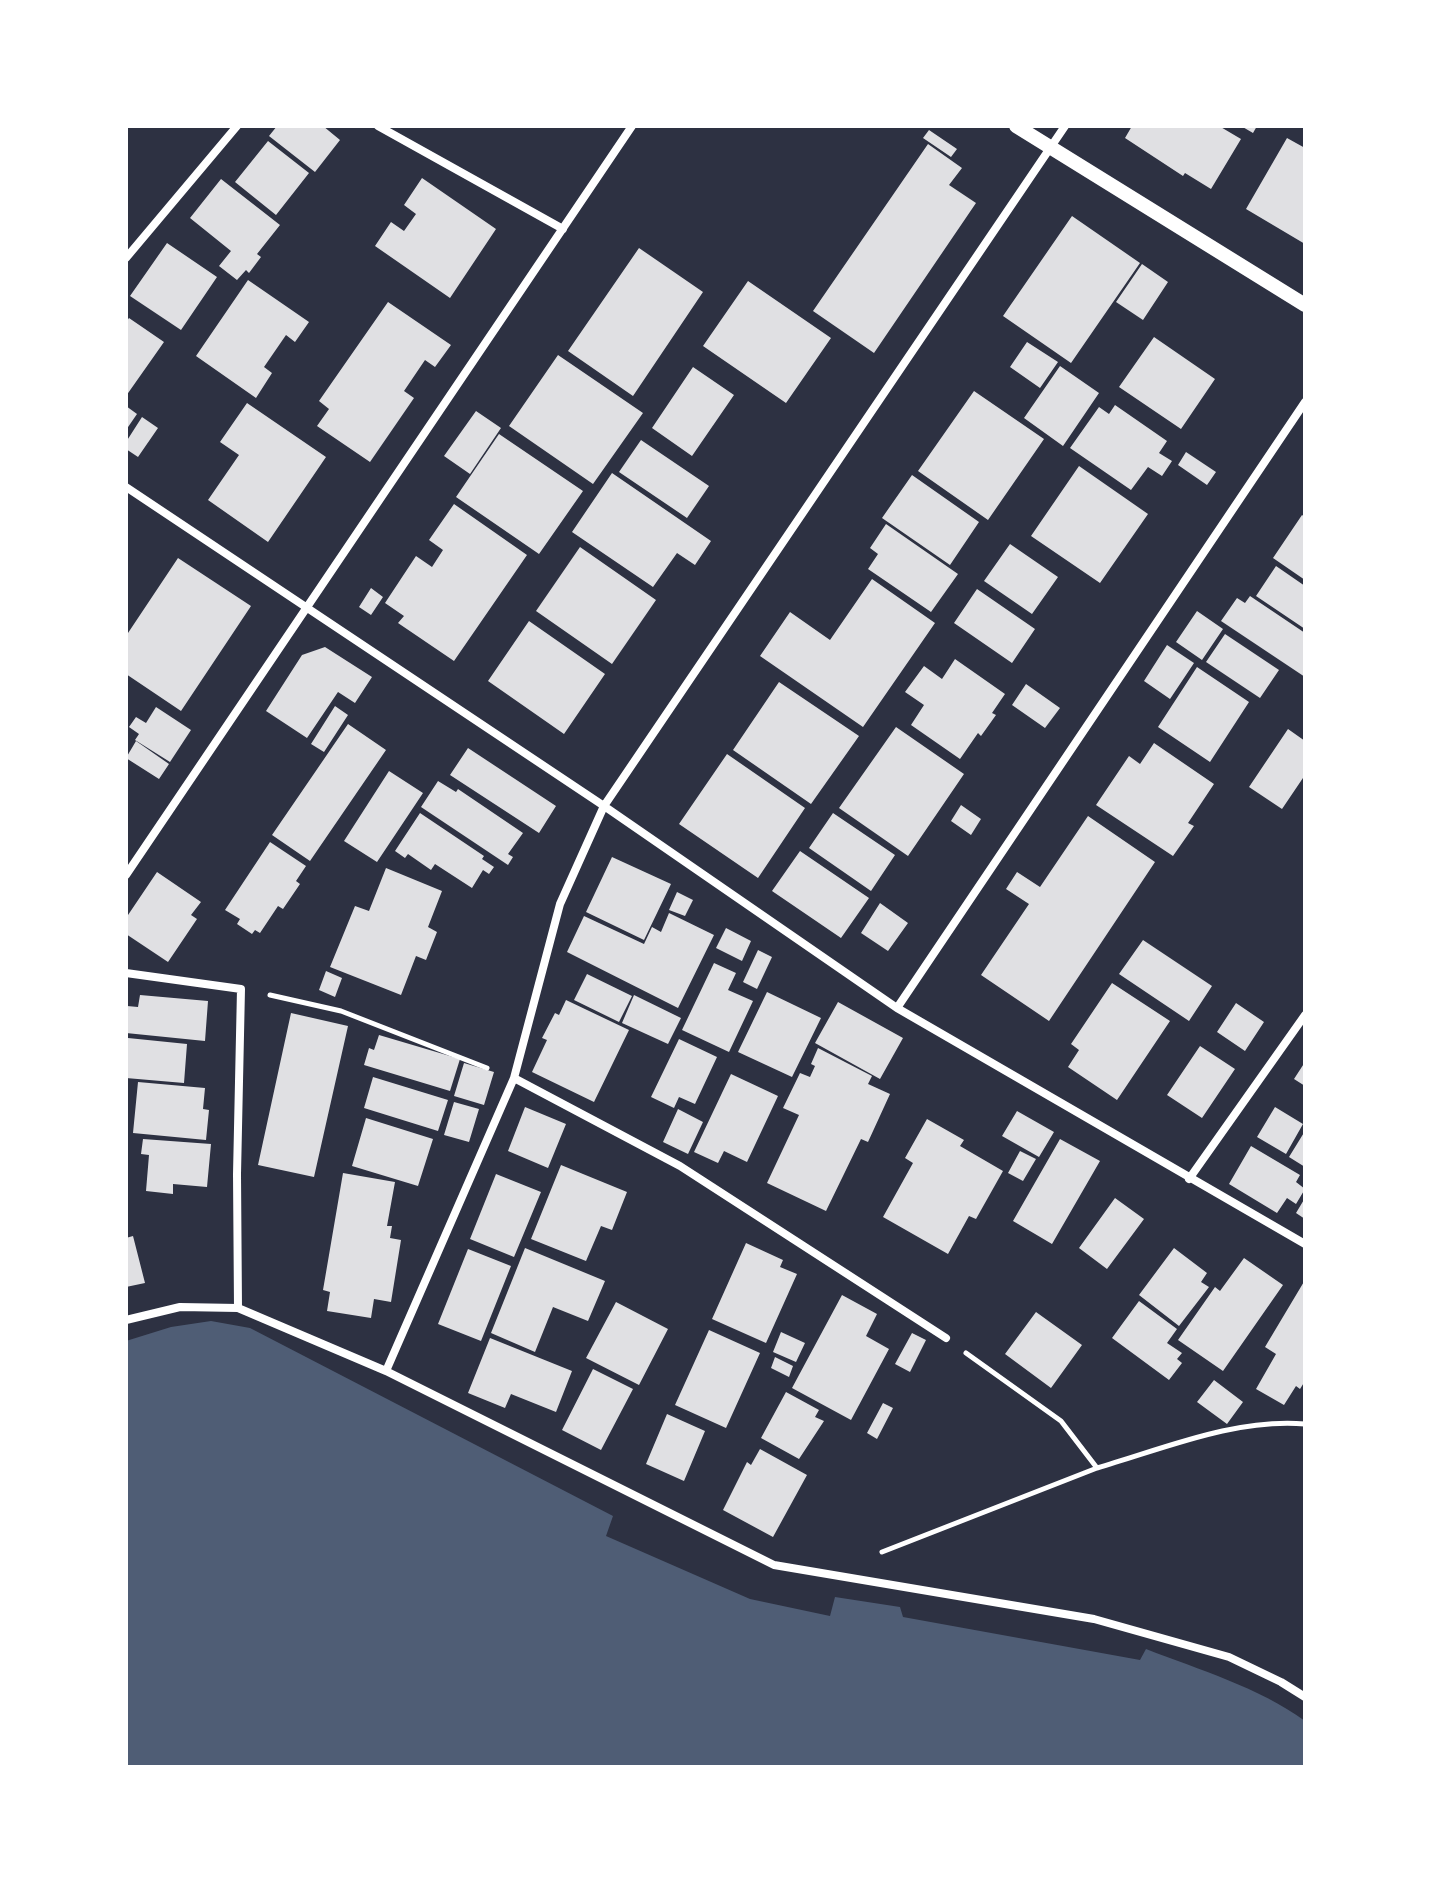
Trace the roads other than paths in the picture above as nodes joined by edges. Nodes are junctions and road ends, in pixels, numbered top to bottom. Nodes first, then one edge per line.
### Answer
1 (237, 126) edge
2 (378, 126) edge
3 (632, 126) edge
4 (1016, 126) edge
5 (1065, 126) edge
6 (1051, 150) junction
7 (563, 229) junction
8 (126, 258) edge
9 (1305, 305) edge
10 (1305, 402) edge
11 (126, 487) edge
12 (307, 608) junction
13 (604, 806) junction
14 (126, 875) edge
15 (126, 973) edge
16 (897, 1008) junction
17 (1305, 1015) edge
18 (514, 1078) junction
19 (1189, 1179) junction
20 (1305, 1244) edge
21 (238, 1308) junction
22 (126, 1320) edge
23 (946, 1338) road end
24 (386, 1371) junction
25 (1305, 1697) edge

1 - 8 street
2 - 7 street
3 - 7 street
4 - 6 street
5 - 6 street
6 - 9 street
6 - 13 street
7 - 12 street
10 - 16 street
11 - 12 street
12 - 13 street
12 - 14 street
13 - 16 street
13 - 18 street
15 - 21 street
16 - 19 street
17 - 19 street
18 - 23 street
18 - 24 street
19 - 20 street
21 - 22 street
21 - 24 street
24 - 25 street

